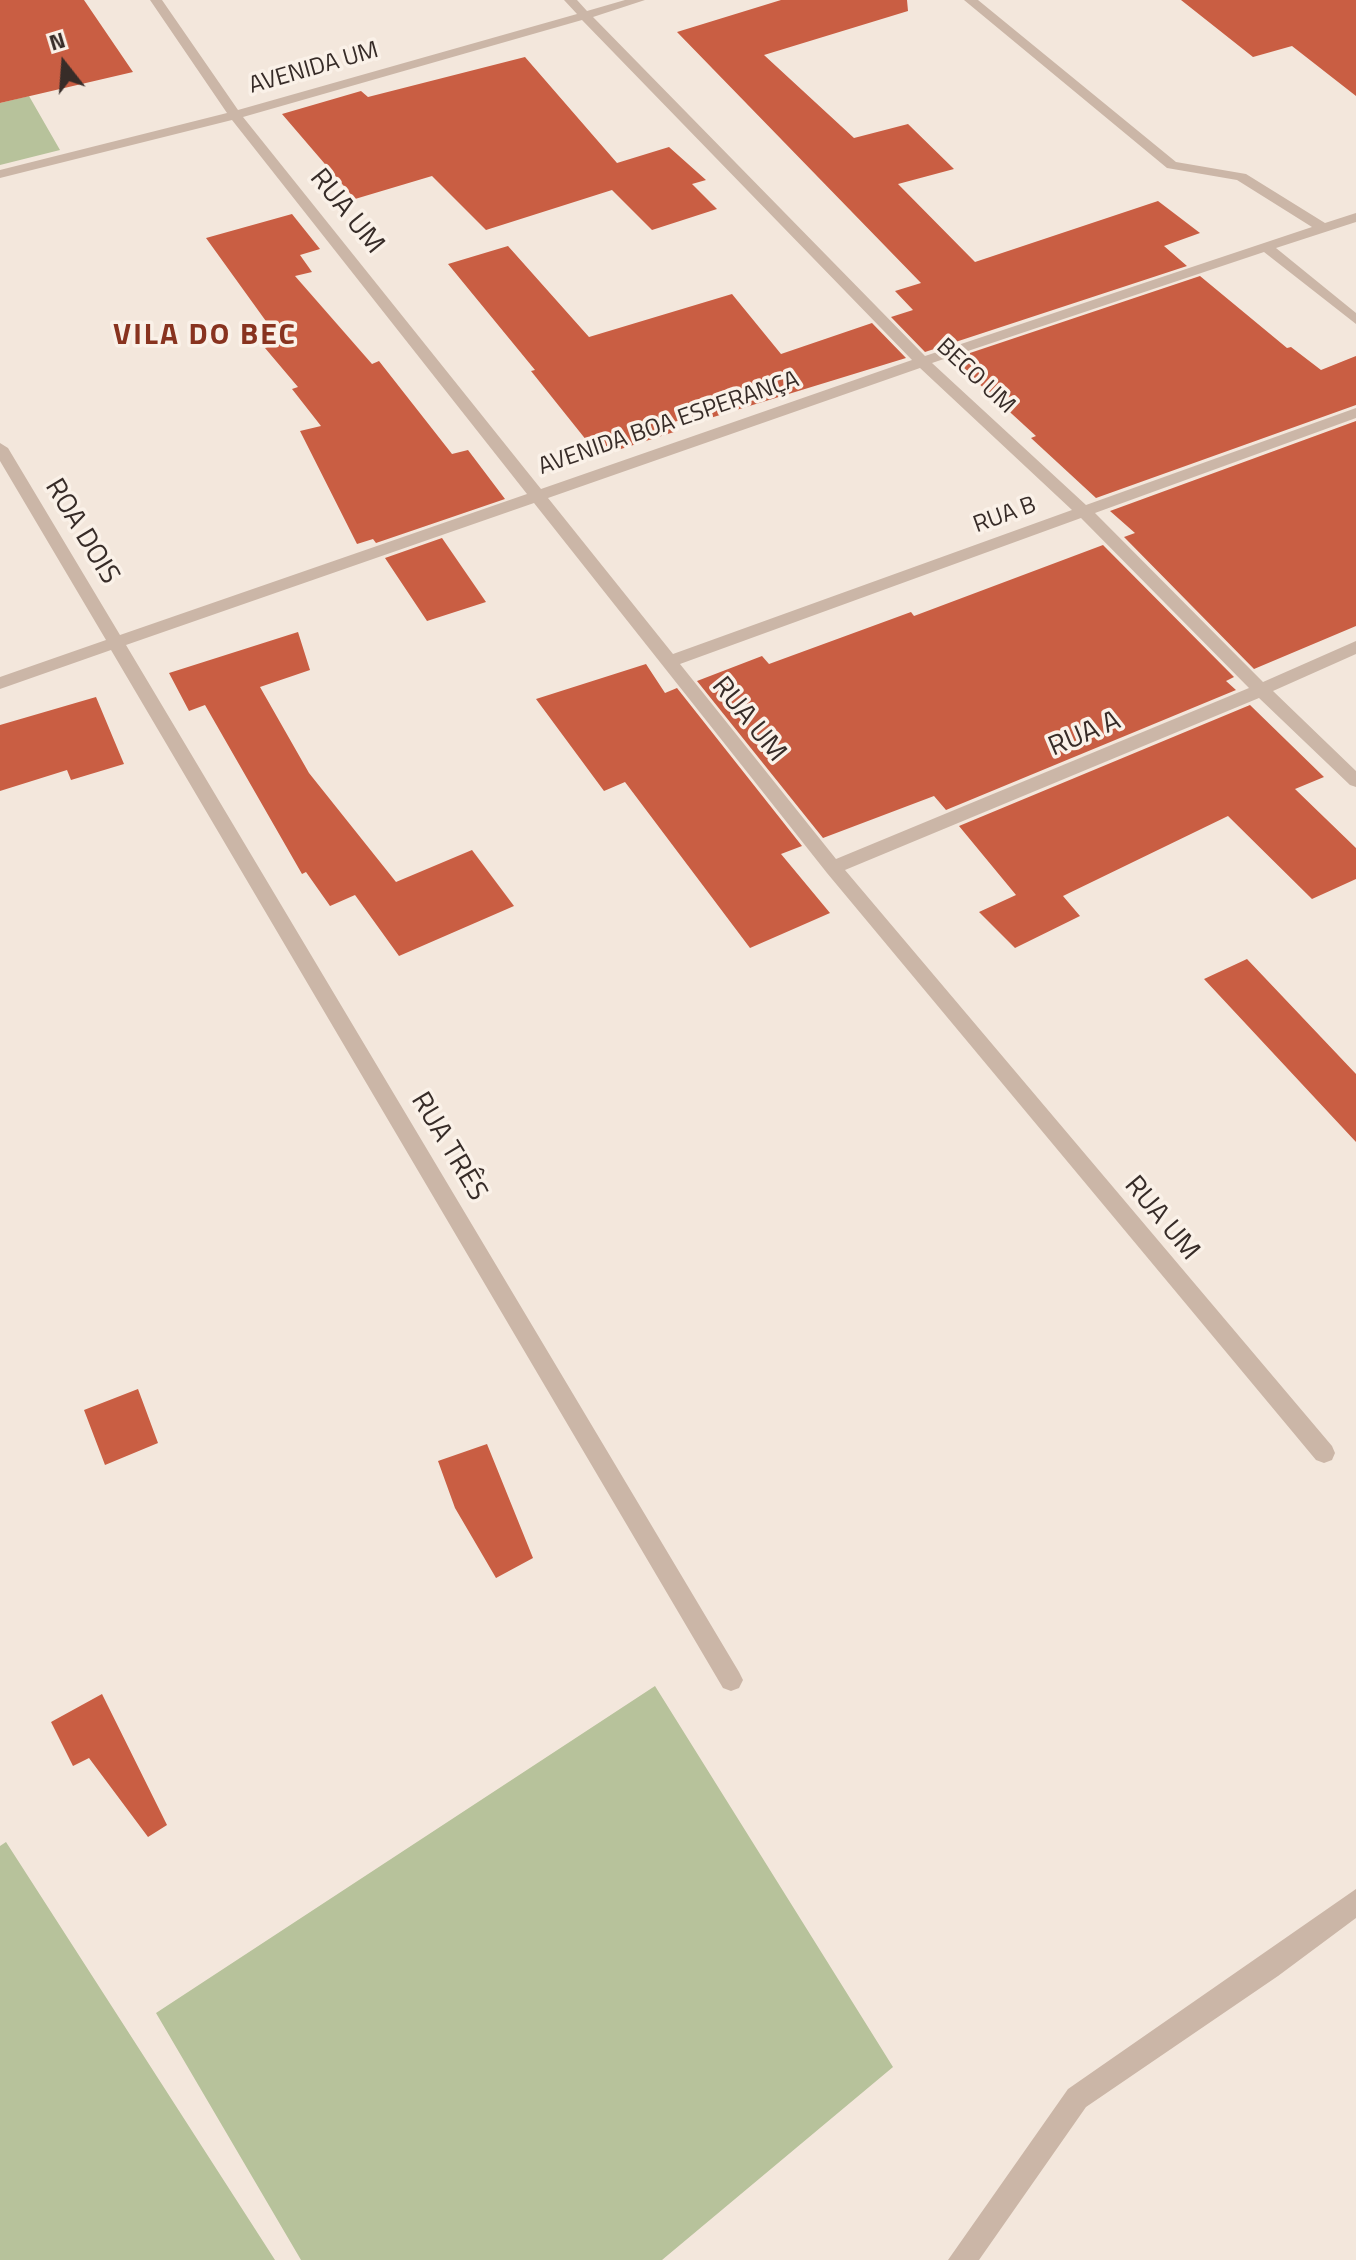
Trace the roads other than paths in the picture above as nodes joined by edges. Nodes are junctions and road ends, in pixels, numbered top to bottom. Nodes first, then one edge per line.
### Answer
1 (156, 0) edge
2 (570, 0) edge
3 (639, 0) edge
4 (970, 0) edge
5 (583, 15) junction
6 (235, 115) junction
7 (0, 174) edge
8 (1356, 217) edge
9 (1323, 228) junction
10 (1267, 248) junction
11 (1356, 320) edge
12 (922, 362) junction
13 (1356, 413) edge
14 (0, 448) edge
15 (538, 495) junction
16 (1085, 513) junction
17 (117, 643) junction
18 (1356, 647) edge
19 (669, 662) junction
20 (0, 683) edge
21 (1261, 690) junction
22 (1356, 781) edge
23 (833, 868) junction
24 (1324, 1453) dead end
25 (731, 1680) dead end
26 (1356, 1902) edge
27 (962, 2260) edge

1 - 6 street, RUA UM
2 - 5 street, BECO UM
3 - 5 street, AVENIDA UM
4 - 9 street
5 - 6 street, AVENIDA UM
5 - 12 street, BECO UM
6 - 7 street, AVENIDA UM
6 - 15 street, RUA UM
8 - 9 street, AVENIDA BOA ESPERANÇA
9 - 10 street, AVENIDA BOA ESPERANÇA
10 - 11 street
10 - 12 street, AVENIDA BOA ESPERANÇA
12 - 15 street, AVENIDA BOA ESPERANÇA
12 - 16 street, BECO UM
13 - 16 street, RUA B
14 - 17 street, ROA DOIS
15 - 17 street, AVENIDA BOA ESPERANÇA
15 - 19 street, RUA UM
16 - 19 street, RUA B
16 - 21 street, BECO UM
17 - 20 street, AVENIDA BOA ESPERANÇA
17 - 25 street, RUA TRÊS
18 - 21 street, RUA A
19 - 23 street, RUA UM
21 - 22 street, BECO UM
21 - 23 street, RUA A
23 - 24 street, RUA UM
26 - 27 street

